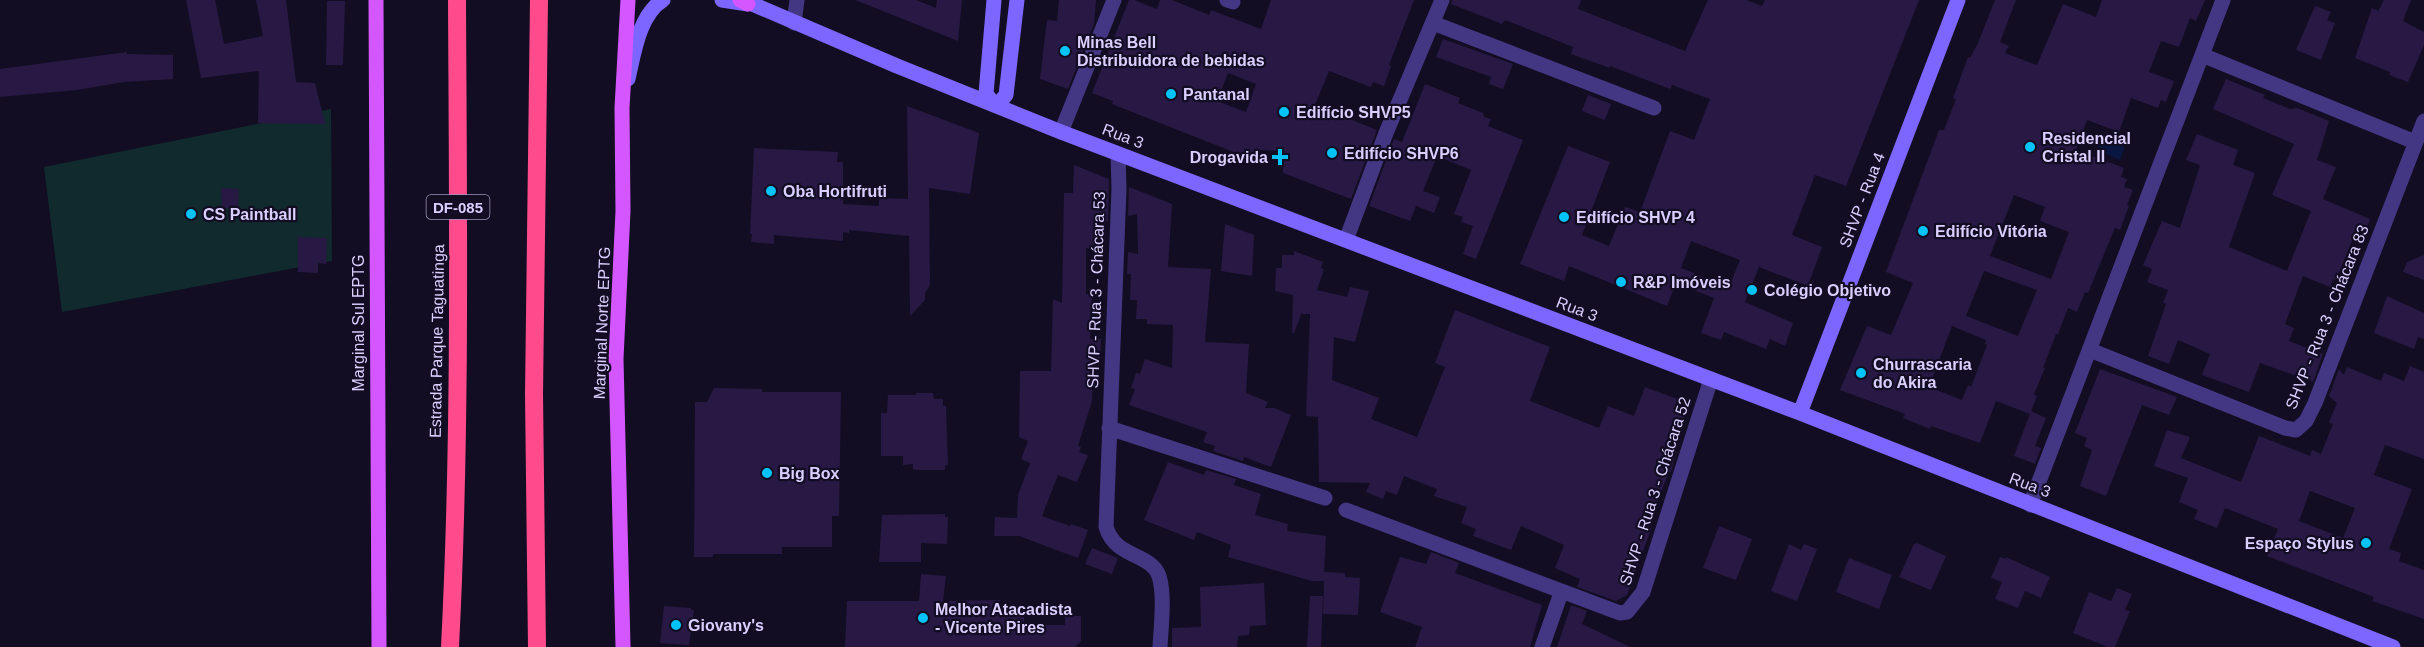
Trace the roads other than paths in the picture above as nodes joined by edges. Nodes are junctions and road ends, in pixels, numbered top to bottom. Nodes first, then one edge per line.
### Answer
1 (376, 0) edge
2 (457, 0) edge
3 (539, 0) edge
4 (628, 0) edge
5 (663, 0) edge
6 (722, 0) edge
7 (797, 0) edge
8 (994, 0) edge
9 (1017, 0) edge
10 (1114, 0) edge
11 (1442, 0) edge
12 (1958, 0) edge
13 (2223, 0) edge
14 (744, 1) edge
15 (794, 23) junction
16 (1433, 23) junction
17 (2202, 55) junction
18 (996, 106) junction
19 (622, 108) junction
20 (1654, 108) dead end
21 (2424, 121) edge
22 (1061, 132) junction
23 (2415, 142) junction
24 (1118, 153) junction
25 (1346, 240) junction
26 (2090, 350) junction
27 (1711, 379) junction
28 (1800, 413) junction
29 (1109, 428) junction
30 (1325, 498) dead end
31 (2030, 505) junction
32 (1346, 510) dead end
33 (1561, 593) junction
34 (379, 647) edge
35 (450, 647) edge
36 (537, 647) edge
37 (623, 647) edge
38 (1161, 647) edge
39 (1542, 647) edge
40 (2393, 647) edge

1 - 34 main road, Marginal Sul EPTG
2 - 35 highway, Estrada Parque Taguatinga / DF-085
3 - 36 highway
4 - 19 main road, Marginal Norte EPTG
5 - 19 main road
6 - 14 main road, Rua 3
7 - 15 street
8 - 18 main road
9 - 18 main road
10 - 22 street
11 - 16 street
12 - 28 main road, SHVP - Rua 4
13 - 17 street
14 - 15 main road, Rua 3
15 - 18 main road, Rua 3
16 - 20 street
16 - 25 street
17 - 23 street
17 - 26 street
18 - 22 main road, Rua 3
19 - 37 main road, Marginal Norte EPTG
21 - 23 street, SHVP - Rua 3 - Chácara 83
22 - 24 main road, Rua 3
23 - 26 street, SHVP - Rua 3 - Chácara 83
24 - 25 main road, Rua 3
24 - 29 street, SHVP - Rua 3 - Chácara 53
25 - 27 main road, Rua 3
26 - 31 street
27 - 28 main road, Rua 3
27 - 33 street, SHVP - Rua 3 - Chácara 52
28 - 31 main road, Rua 3
29 - 30 street
29 - 38 street, SHVP - Rua 3 - Chácara 53
31 - 40 main road, Rua 3
32 - 33 street, SHVP - Rua 3 - Chácara 52
33 - 39 street

